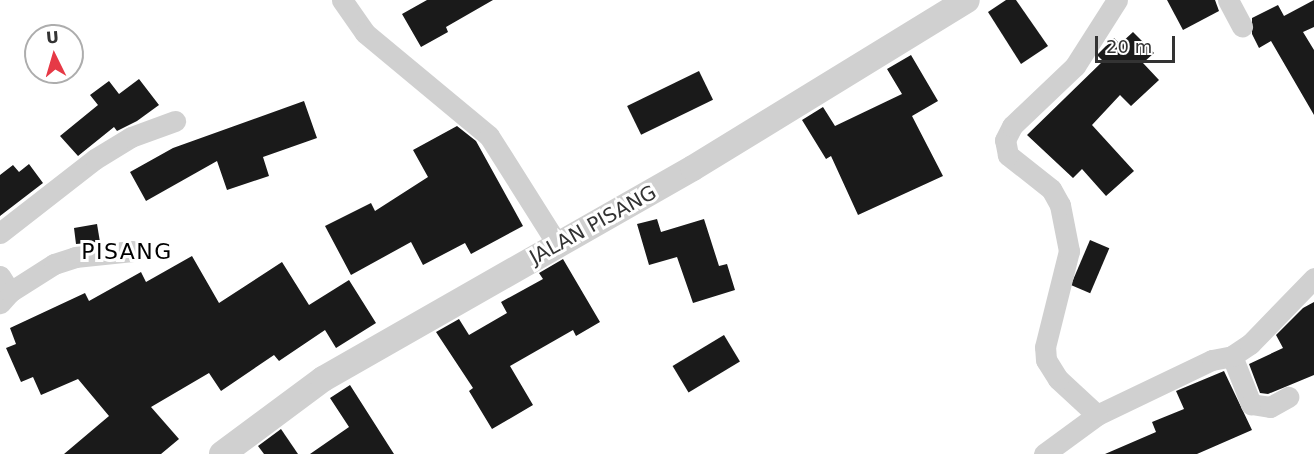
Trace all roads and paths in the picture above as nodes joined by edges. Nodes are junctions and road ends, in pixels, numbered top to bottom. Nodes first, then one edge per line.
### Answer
1 (342, 0) edge
2 (1118, 0) edge
3 (1228, 0) edge
4 (957, 3) edge
5 (1242, 26) dead end
6 (175, 121) dead end
7 (0, 233) edge
8 (558, 245) junction
9 (134, 251) dead end
10 (1314, 278) edge
11 (4, 288) edge
12 (1232, 356) junction
13 (1288, 397) dead end
14 (1096, 415) junction
15 (222, 454) edge
16 (1044, 454) edge

1 - 8 street
2 - 14 street
3 - 5 street
4 - 8 street, JALAN PISANG
6 - 7 street
8 - 15 street, JALAN PISANG
9 - 11 street
10 - 12 street
12 - 13 street
12 - 14 street
14 - 16 street

